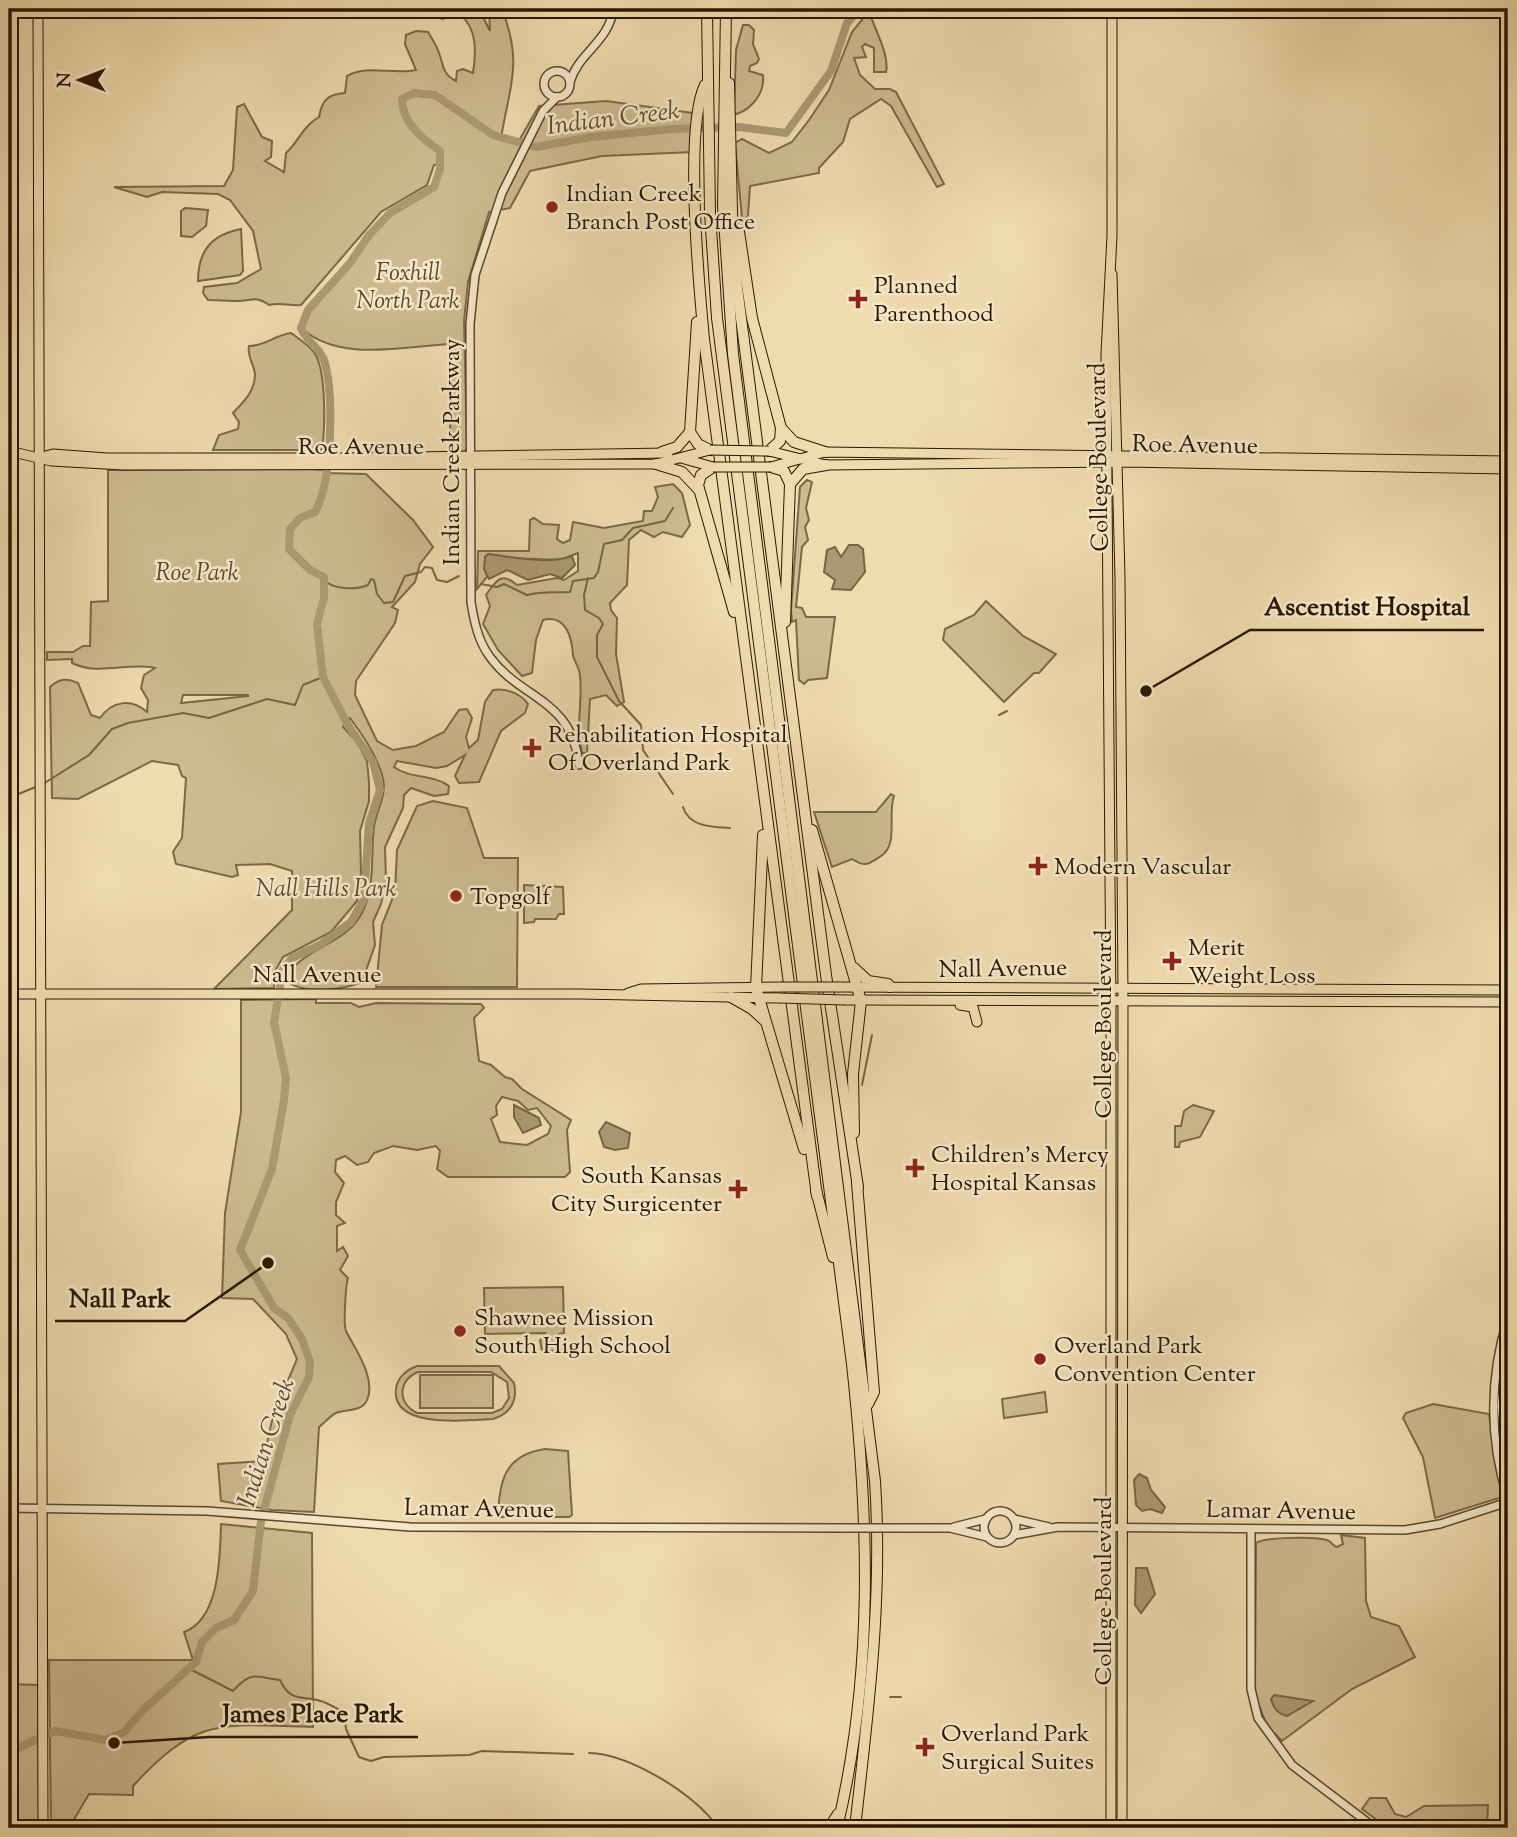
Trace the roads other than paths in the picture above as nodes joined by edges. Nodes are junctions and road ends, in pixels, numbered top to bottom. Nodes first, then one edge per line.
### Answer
1 (38, 9) edge
2 (612, 9) edge
3 (707, 9) edge
4 (726, 9) edge
5 (1112, 9) edge
6 (578, 64) junction
7 (561, 72) junction
8 (570, 82) junction
9 (546, 91) junction
10 (557, 97) junction
11 (703, 105) junction
12 (543, 111) junction
13 (726, 162) junction
14 (699, 286) junction
15 (781, 428) junction
16 (690, 432) junction
17 (710, 450) junction
18 (9, 451) edge
19 (769, 451) junction
20 (662, 452) junction
21 (825, 452) junction
22 (40, 457) junction
23 (682, 458) junction
24 (798, 458) junction
25 (1048, 458) junction
26 (1113, 458) junction
27 (470, 460) junction
28 (1508, 461) edge
29 (656, 464) junction
30 (826, 465) junction
31 (713, 467) junction
32 (771, 467) junction
33 (1508, 469) edge
34 (790, 484) junction
35 (699, 490) junction
36 (742, 639) junction
37 (784, 650) junction
38 (579, 765) dead end
39 (764, 807) junction
40 (805, 809) junction
41 (854, 968) junction
42 (1111, 986) junction
43 (1123, 987) junction
44 (858, 988) junction
45 (890, 988) junction
46 (1508, 990) edge
47 (757, 992) junction
48 (43, 993) junction
49 (779, 993) junction
50 (9, 994) edge
51 (626, 994) junction
52 (731, 997) junction
53 (1111, 999) junction
54 (1124, 999) junction
55 (861, 1000) junction
56 (902, 1000) junction
57 (1508, 1002) edge
58 (764, 1021) junction
59 (976, 1023) dead end
60 (858, 1187) junction
61 (817, 1196) junction
62 (844, 1297) junction
63 (1508, 1318) edge
64 (1508, 1354) edge
65 (868, 1405) junction
66 (1508, 1469) edge
67 (1508, 1501) edge
68 (9, 1508) edge
69 (44, 1510) junction
70 (986, 1519) junction
71 (1014, 1519) junction
72 (1110, 1527) junction
73 (1122, 1527) junction
74 (950, 1528) junction
75 (1050, 1528) junction
76 (1251, 1529) junction
77 (1014, 1535) junction
78 (987, 1536) junction
79 (863, 1755) junction
80 (45, 1808) junction
81 (841, 1811) junction
82 (43, 1828) edge
83 (49, 1828) edge
84 (829, 1828) edge
85 (836, 1828) edge
86 (848, 1828) edge
87 (855, 1828) edge
88 (1111, 1828) edge
89 (1122, 1828) edge
90 (1375, 1828) edge

1 - 22 main road
2 - 6 street
3 - 11 highway
4 - 13 highway
5 - 26 main road, College Boulevard
6 - 7 street
6 - 8 street
7 - 8 street
7 - 9 street
8 - 10 street
9 - 10 street
9 - 12 street, Indian Creek Parkway
10 - 12 street, Indian Creek Parkway
11 - 14 highway
11 - 62 highway
12 - 27 street, Indian Creek Parkway
13 - 15 highway
13 - 37 highway
13 - 65 highway
14 - 16 highway
14 - 36 highway
15 - 19 highway
15 - 21 highway
16 - 17 highway
16 - 20 highway
17 - 19 main road, Roe Avenue, bridge
17 - 23 main road, Roe Avenue
18 - 22 main road, Roe Avenue
19 - 24 main road, Roe Avenue
20 - 23 main road, Roe Avenue
20 - 27 main road, Roe Avenue
21 - 24 main road, Roe Avenue
21 - 25 main road, Roe Avenue
22 - 27 main road, Roe Avenue
22 - 48 main road
23 - 29 main road, Roe Avenue
23 - 31 main road, Roe Avenue
24 - 30 main road, Roe Avenue
24 - 32 main road, Roe Avenue
25 - 26 main road, Roe Avenue
25 - 26 main road, Roe Avenue
25 - 30 main road, Roe Avenue
26 - 28 main road, Roe Avenue
26 - 33 main road, Roe Avenue
26 - 42 main road, College Boulevard
26 - 43 main road, College Boulevard
27 - 29 main road, Roe Avenue
27 - 38 street, Indian Creek Parkway
29 - 35 highway
30 - 34 highway
31 - 32 main road, Roe Avenue, bridge
31 - 35 highway
32 - 34 highway
34 - 37 highway
35 - 36 highway
36 - 39 highway
37 - 40 highway
39 - 47 highway
39 - 61 highway
40 - 41 highway
40 - 60 highway
41 - 44 highway
41 - 45 highway
42 - 43 main road, Nall Avenue
42 - 45 main road, Nall Avenue
42 - 53 main road, College Boulevard
43 - 46 main road, Nall Avenue
43 - 54 main road, College Boulevard
44 - 45 main road, Nall Avenue
44 - 49 main road, Nall Avenue, bridge
44 - 55 highway
47 - 49 main road, Nall Avenue
47 - 51 main road, Nall Avenue
47 - 52 main road, Nall Avenue
47 - 58 highway
48 - 50 main road, Nall Avenue
48 - 51 main road, Nall Avenue
48 - 69 main road
49 - 55 main road, Nall Avenue, bridge
51 - 52 main road, Nall Avenue
52 - 58 highway
53 - 54 main road, Nall Avenue
53 - 56 main road, Nall Avenue
53 - 72 main road, College Boulevard
54 - 57 main road, Nall Avenue
54 - 73 main road, College Boulevard
55 - 56 main road, Nall Avenue
55 - 60 highway
56 - 59 main road
58 - 61 highway
60 - 65 highway
61 - 62 highway
62 - 81 highway
63 - 67 street
64 - 66 street
65 - 79 highway
67 - 76 street, Lamar Avenue
68 - 69 street, Lamar Avenue
69 - 74 street, Lamar Avenue, bridge
69 - 80 main road
70 - 71 street
70 - 74 street, Lamar Avenue
70 - 78 street
71 - 75 street, Lamar Avenue
71 - 77 street
72 - 73 street, Lamar Avenue
72 - 75 street, Lamar Avenue
72 - 88 main road, College Boulevard
73 - 76 street, Lamar Avenue
73 - 89 main road, College Boulevard
74 - 78 street, Lamar Avenue
75 - 77 street, Lamar Avenue
76 - 90 street
77 - 78 street
79 - 86 highway
79 - 87 highway
80 - 82 main road
80 - 83 main road
81 - 84 highway
81 - 85 highway

